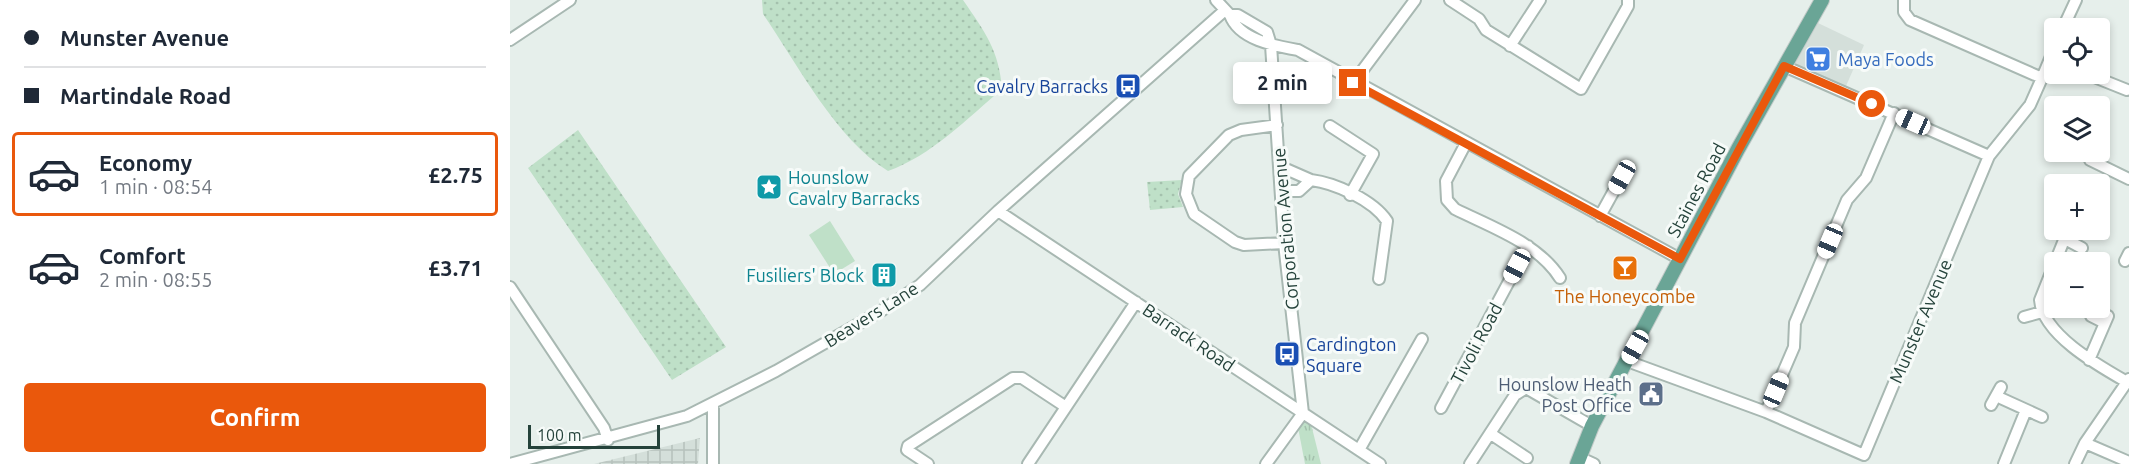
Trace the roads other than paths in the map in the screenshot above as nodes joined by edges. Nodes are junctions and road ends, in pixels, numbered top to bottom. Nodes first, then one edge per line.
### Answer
1 (570, 0) edge
2 (1216, 0) edge
3 (1415, 0) edge
4 (1450, 0) edge
5 (1540, 0) edge
6 (1628, 0) edge
7 (1822, 0) edge
8 (1904, 0) edge
9 (2076, 0) edge
10 (1227, 13) junction
11 (2068, 18) edge
12 (510, 40) edge
13 (1271, 45) junction
14 (1510, 46) junction
15 (1784, 66) junction
16 (2044, 74) edge
17 (2042, 78) junction
18 (1353, 83) junction
19 (2110, 83) edge
20 (2127, 90) dead end
21 (1894, 113) junction
22 (1277, 125) junction
23 (1330, 126) dead end
24 (1466, 143) junction
25 (1989, 156) junction
26 (2094, 162) edge
27 (1279, 166) junction
28 (1627, 167) dead end
29 (2129, 179) edge
30 (1311, 180) junction
31 (1281, 191) junction
32 (1350, 195) junction
33 (998, 211) junction
34 (1600, 216) junction
35 (2065, 240) edge
36 (2073, 240) edge
37 (1284, 243) junction
38 (1528, 246) junction
39 (2082, 248) dead end
40 (1680, 259) junction
41 (1560, 278) dead end
42 (1379, 279) dead end
43 (510, 287) edge
44 (1136, 302) junction
45 (2042, 312) junction
46 (2024, 317) dead end
47 (2098, 318) edge
48 (1422, 339) dead end
49 (2089, 360) junction
50 (1627, 361) junction
51 (2128, 381) edge
52 (1996, 396) dead end
53 (713, 405) junction
54 (1066, 407) junction
55 (1441, 408) dead end
56 (2026, 410) junction
57 (1766, 412) junction
58 (1303, 413) junction
59 (2042, 417) dead end
60 (1592, 426) junction
61 (1491, 434) junction
62 (608, 440) junction
63 (2085, 443) junction
64 (1359, 450) junction
65 (1527, 458) dead end
66 (1865, 460) edge
67 (1584, 462) edge
68 (2129, 462) edge
69 (510, 464) edge
70 (713, 464) edge
71 (928, 464) edge
72 (1028, 464) edge
73 (1266, 464) edge
74 (1380, 464) edge
75 (1470, 464) edge
76 (2004, 464) edge
77 (2075, 464) edge

1 - 12 street
2 - 10 street
3 - 18 street
4 - 14 street
5 - 14 street
6 - 14 street
7 - 15 main road, Staines Road
8 - 17 street
9 - 11 street
10 - 13 street
10 - 33 street, Beavers Lane
13 - 18 street
13 - 22 street, Corporation Avenue
15 - 21 street
15 - 40 main road, Staines Road
16 - 17 street, Munster Avenue
17 - 25 street, Munster Avenue
18 - 24 street
19 - 20 street
21 - 25 street
21 - 57 street
22 - 27 street, Corporation Avenue
22 - 37 street
23 - 32 street
24 - 34 street
24 - 38 street
25 - 66 street, Munster Avenue
26 - 29 street
27 - 30 street
27 - 31 street, Corporation Avenue
28 - 34 street
30 - 31 street
30 - 32 street
31 - 37 street, Corporation Avenue
32 - 42 street
33 - 44 street, Barrack Road
33 - 53 street, Beavers Lane
34 - 40 street
35 - 45 street
36 - 39 street
37 - 58 street, Corporation Avenue
38 - 41 street
38 - 55 street, Tivoli Road
40 - 50 main road, Staines Road
43 - 62 street
44 - 54 street
44 - 58 street, Barrack Road
45 - 46 street
45 - 49 street
47 - 49 street
48 - 64 street
49 - 51 street
50 - 57 street, Munster Avenue
50 - 60 main road, Staines Road
51 - 63 street
52 - 56 street
53 - 62 street, Beavers Lane
53 - 70 street
54 - 71 street
54 - 72 street
56 - 59 street
56 - 76 street
57 - 66 street, Munster Avenue
58 - 64 street, Barrack Road
58 - 73 street
60 - 61 street
60 - 67 main road, Staines Road
61 - 65 street
61 - 75 street
62 - 69 street, Beavers Lane
63 - 68 street
63 - 77 street
64 - 74 street, Barrack Road

